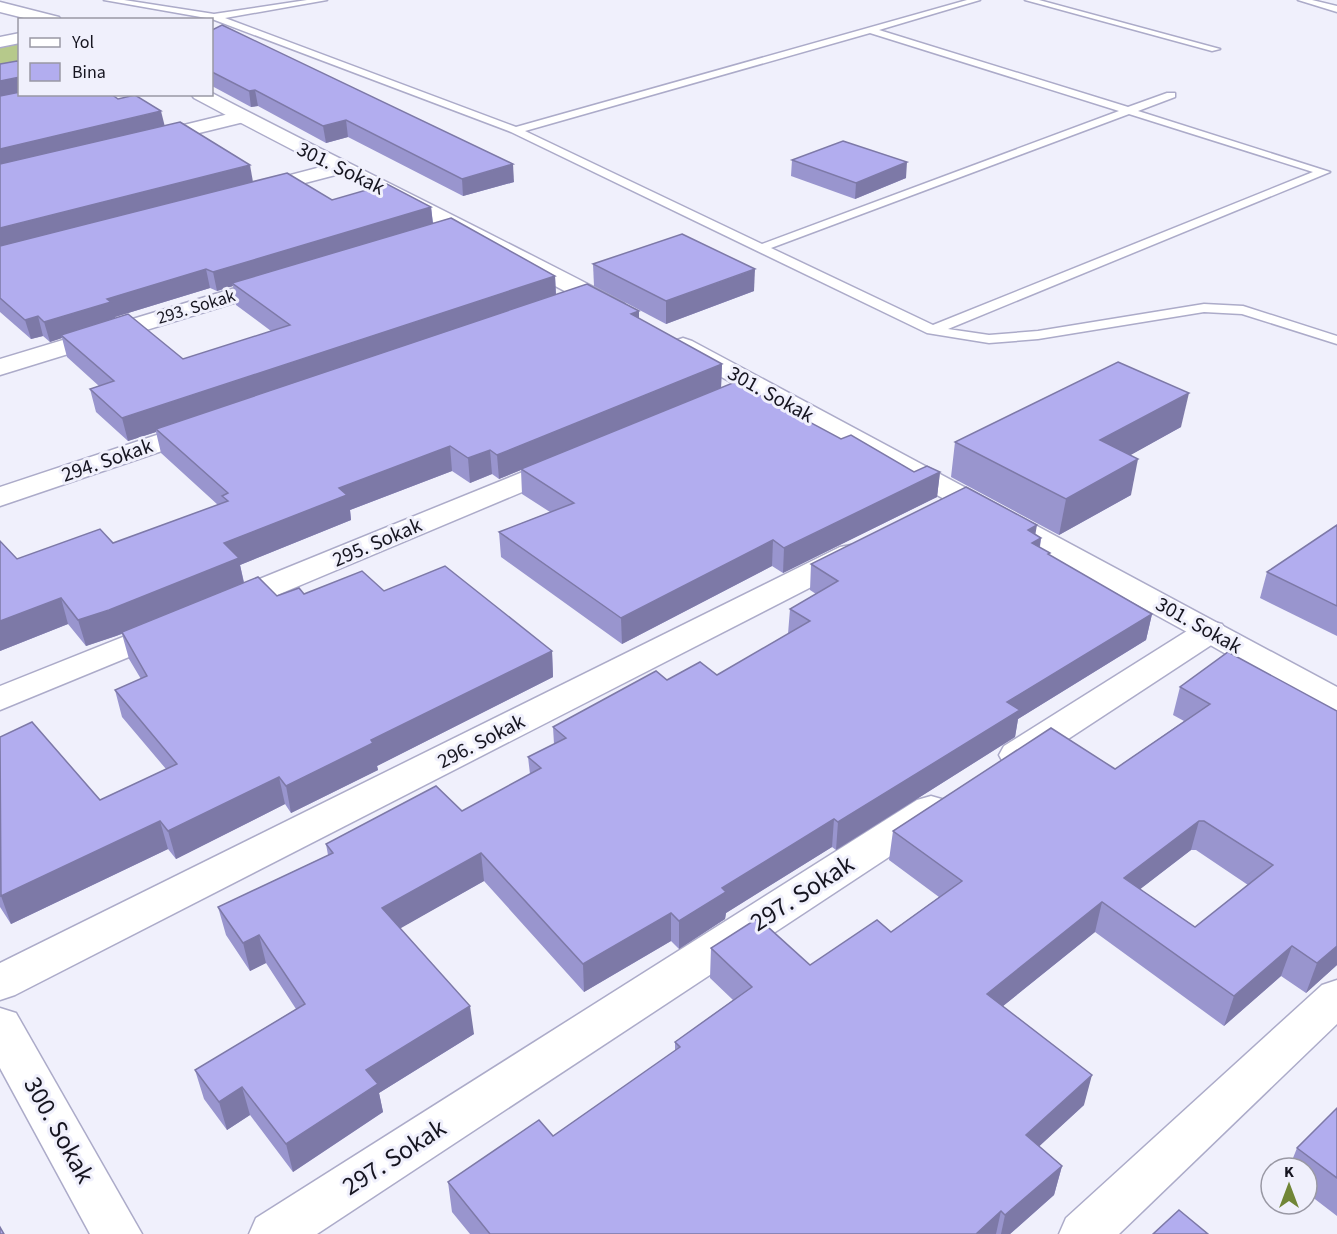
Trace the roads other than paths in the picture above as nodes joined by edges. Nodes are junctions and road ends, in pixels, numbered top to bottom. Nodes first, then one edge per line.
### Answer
1 (108, 0) edge
2 (323, 0) edge
3 (976, 0) edge
4 (1029, 0) edge
5 (1302, 0) edge
6 (1316, 2) edge
7 (0, 7) edge
8 (1337, 9) edge
9 (214, 17) junction
10 (45, 18) edge
11 (870, 30) junction
12 (18, 38) edge
13 (0, 42) edge
14 (1215, 49) dead end
15 (1171, 95) dead end
16 (204, 96) edge
17 (1126, 110) junction
18 (241, 117) junction
19 (515, 130) junction
20 (126, 145) edge
21 (340, 168) junction
22 (238, 195) edge
23 (460, 226) junction
24 (427, 236) edge
25 (760, 248) junction
26 (303, 274) edge
27 (590, 295) junction
28 (558, 305) edge
29 (932, 330) junction
30 (1337, 340) edge
31 (0, 367) edge
32 (754, 385) junction
33 (722, 399) edge
34 (230, 418) edge
35 (590, 453) edge
36 (0, 498) edge
37 (962, 498) junction
38 (930, 514) edge
39 (877, 541) edge
40 (1210, 631) junction
41 (0, 699) edge
42 (1337, 702) edge
43 (0, 983) edge
44 (1337, 997) edge
45 (0, 1026) edge
46 (117, 1234) edge
47 (274, 1234) edge
48 (1084, 1234) edge

1 - 9 lane
2 - 9 lane
3 - 11 lane
4 - 14 lane
5 - 6 lane
6 - 8 lane
7 - 10 street
9 - 19 lane
11 - 17 lane
11 - 19 lane
12 - 13 street
15 - 17 lane
16 - 18 street, 301. Sokak
17 - 25 lane
17 - 29 lane
18 - 20 street
18 - 21 street, 301. Sokak
19 - 25 lane
21 - 22 street
21 - 23 street, 301. Sokak
23 - 24 street
23 - 27 street, 301. Sokak
25 - 29 lane
26 - 31 street, 293. Sokak
27 - 28 street
27 - 32 street, 301. Sokak
29 - 30 lane
32 - 33 street
32 - 37 street, 301. Sokak
34 - 36 street, 294. Sokak
35 - 41 street, 295. Sokak
37 - 38 street
37 - 40 street, 301. Sokak
39 - 43 street, 296. Sokak
40 - 42 street, 301. Sokak
40 - 47 street, 297. Sokak
44 - 48 street
45 - 46 street, 300. Sokak

